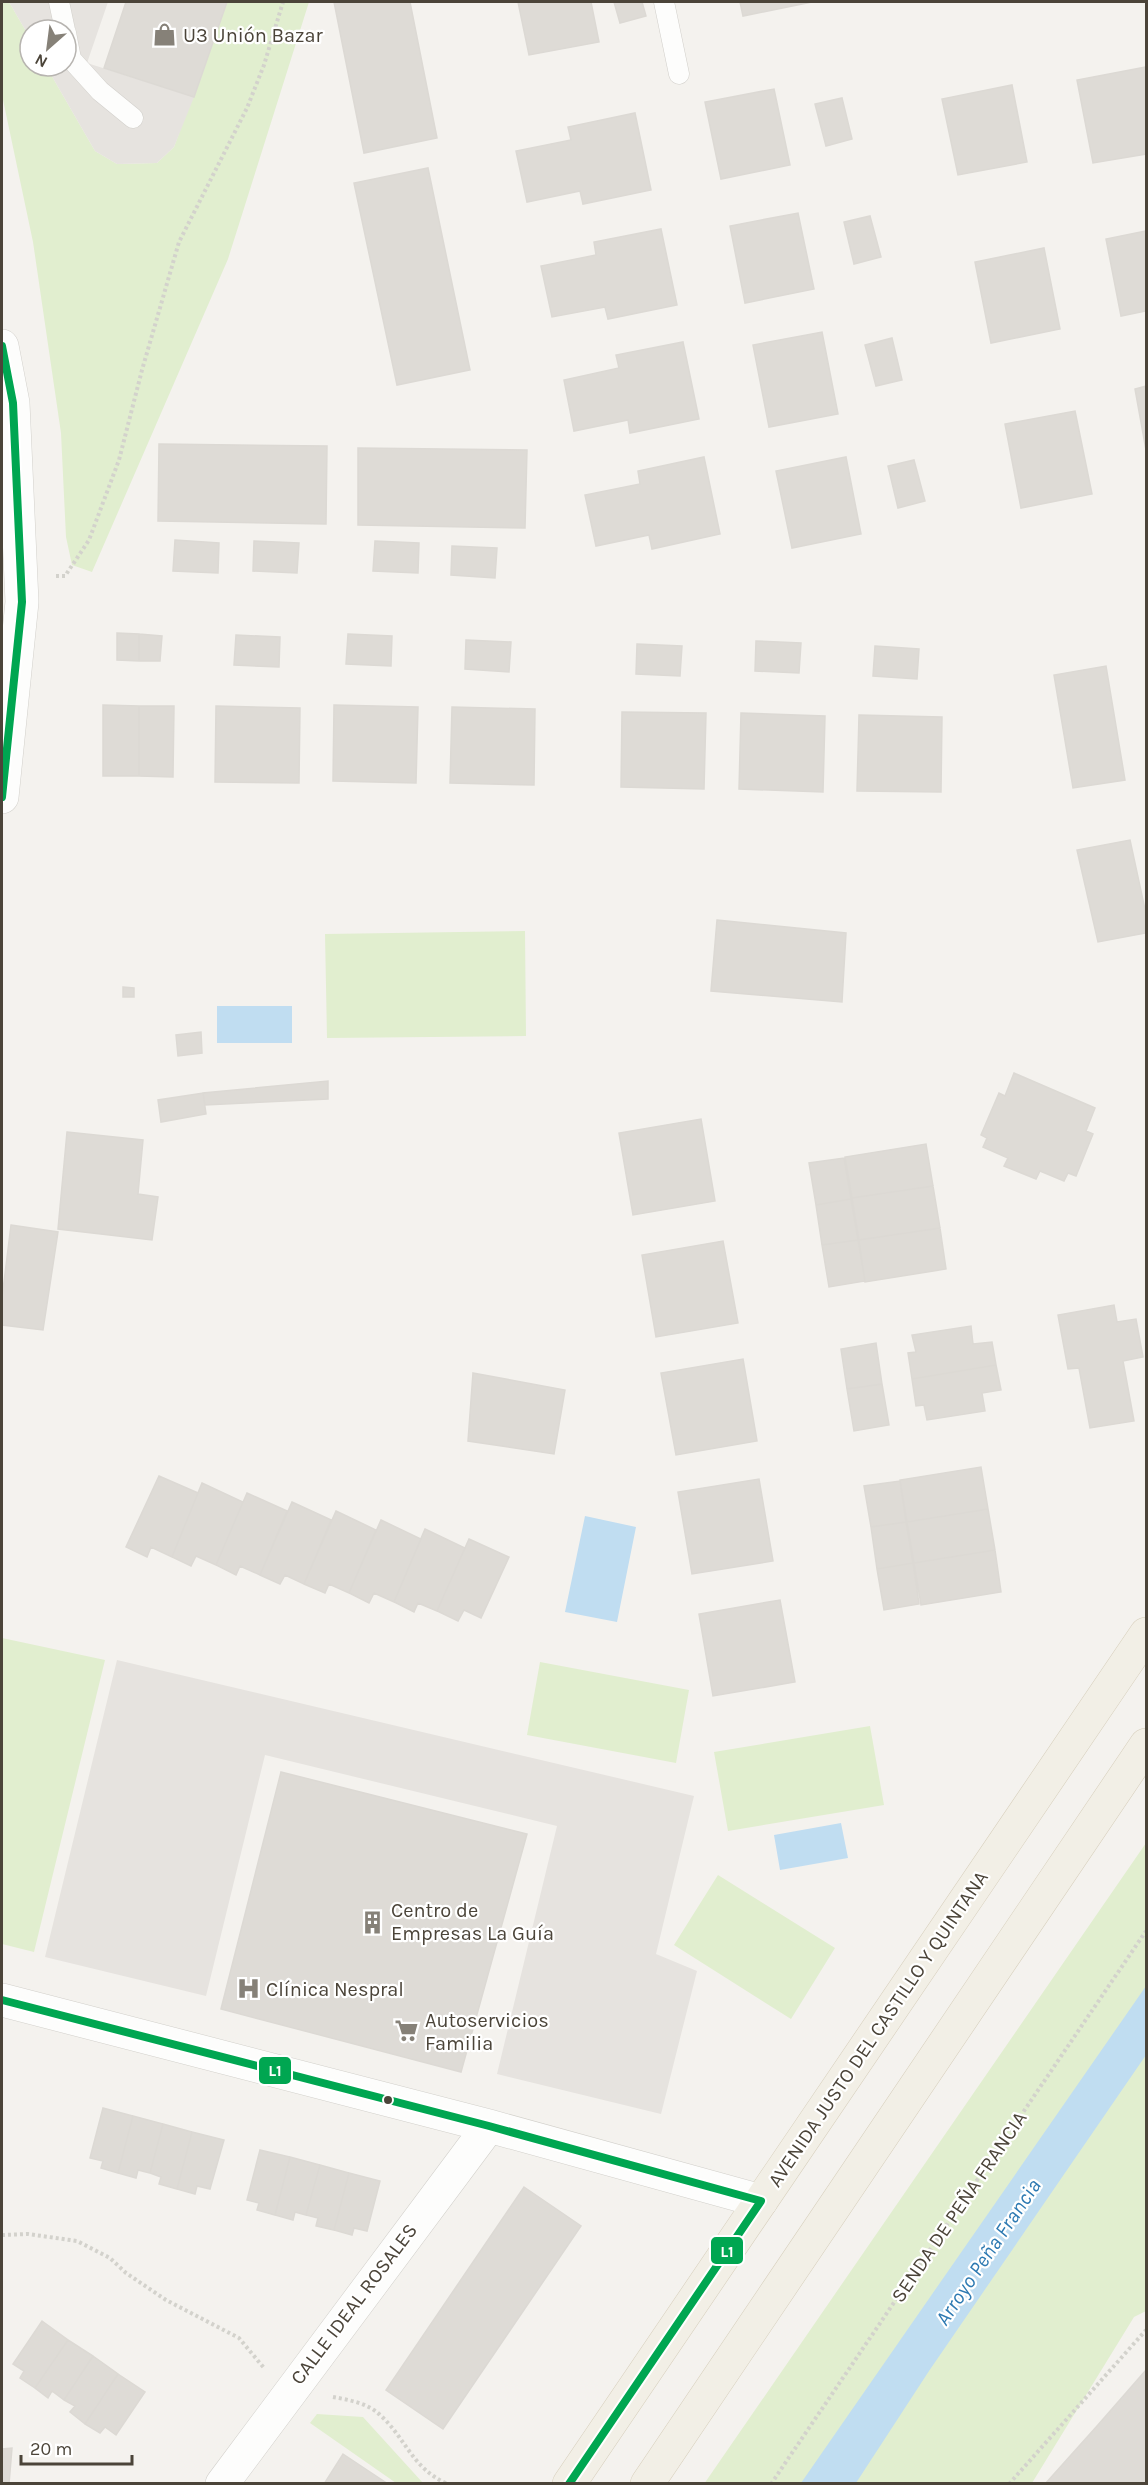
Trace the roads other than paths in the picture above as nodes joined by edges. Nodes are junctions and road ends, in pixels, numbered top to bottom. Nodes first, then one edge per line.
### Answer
1 (59, 2) edge
2 (664, 2) edge
3 (63, 18) edge
4 (78, 68) edge
5 (679, 74) dead end
6 (133, 118) dead end
7 (2, 346) edge
8 (2, 797) edge
9 (1146, 1634) edge
10 (1146, 1745) edge
11 (2, 2000) edge
12 (489, 2126) junction
13 (761, 2201) junction
14 (222, 2484) edge
15 (569, 2484) edge
16 (647, 2484) edge

1 - 3 lane
2 - 5 lane
4 - 6 lane
7 - 8 street
9 - 13 main road, AVENIDA JUSTO DEL CASTILLO Y QUINTANA
10 - 16 main road
11 - 12 street
12 - 13 street
12 - 14 street, CALLE IDEAL ROSALES
13 - 15 main road, AVENIDA JUSTO DEL CASTILLO Y QUINTANA

